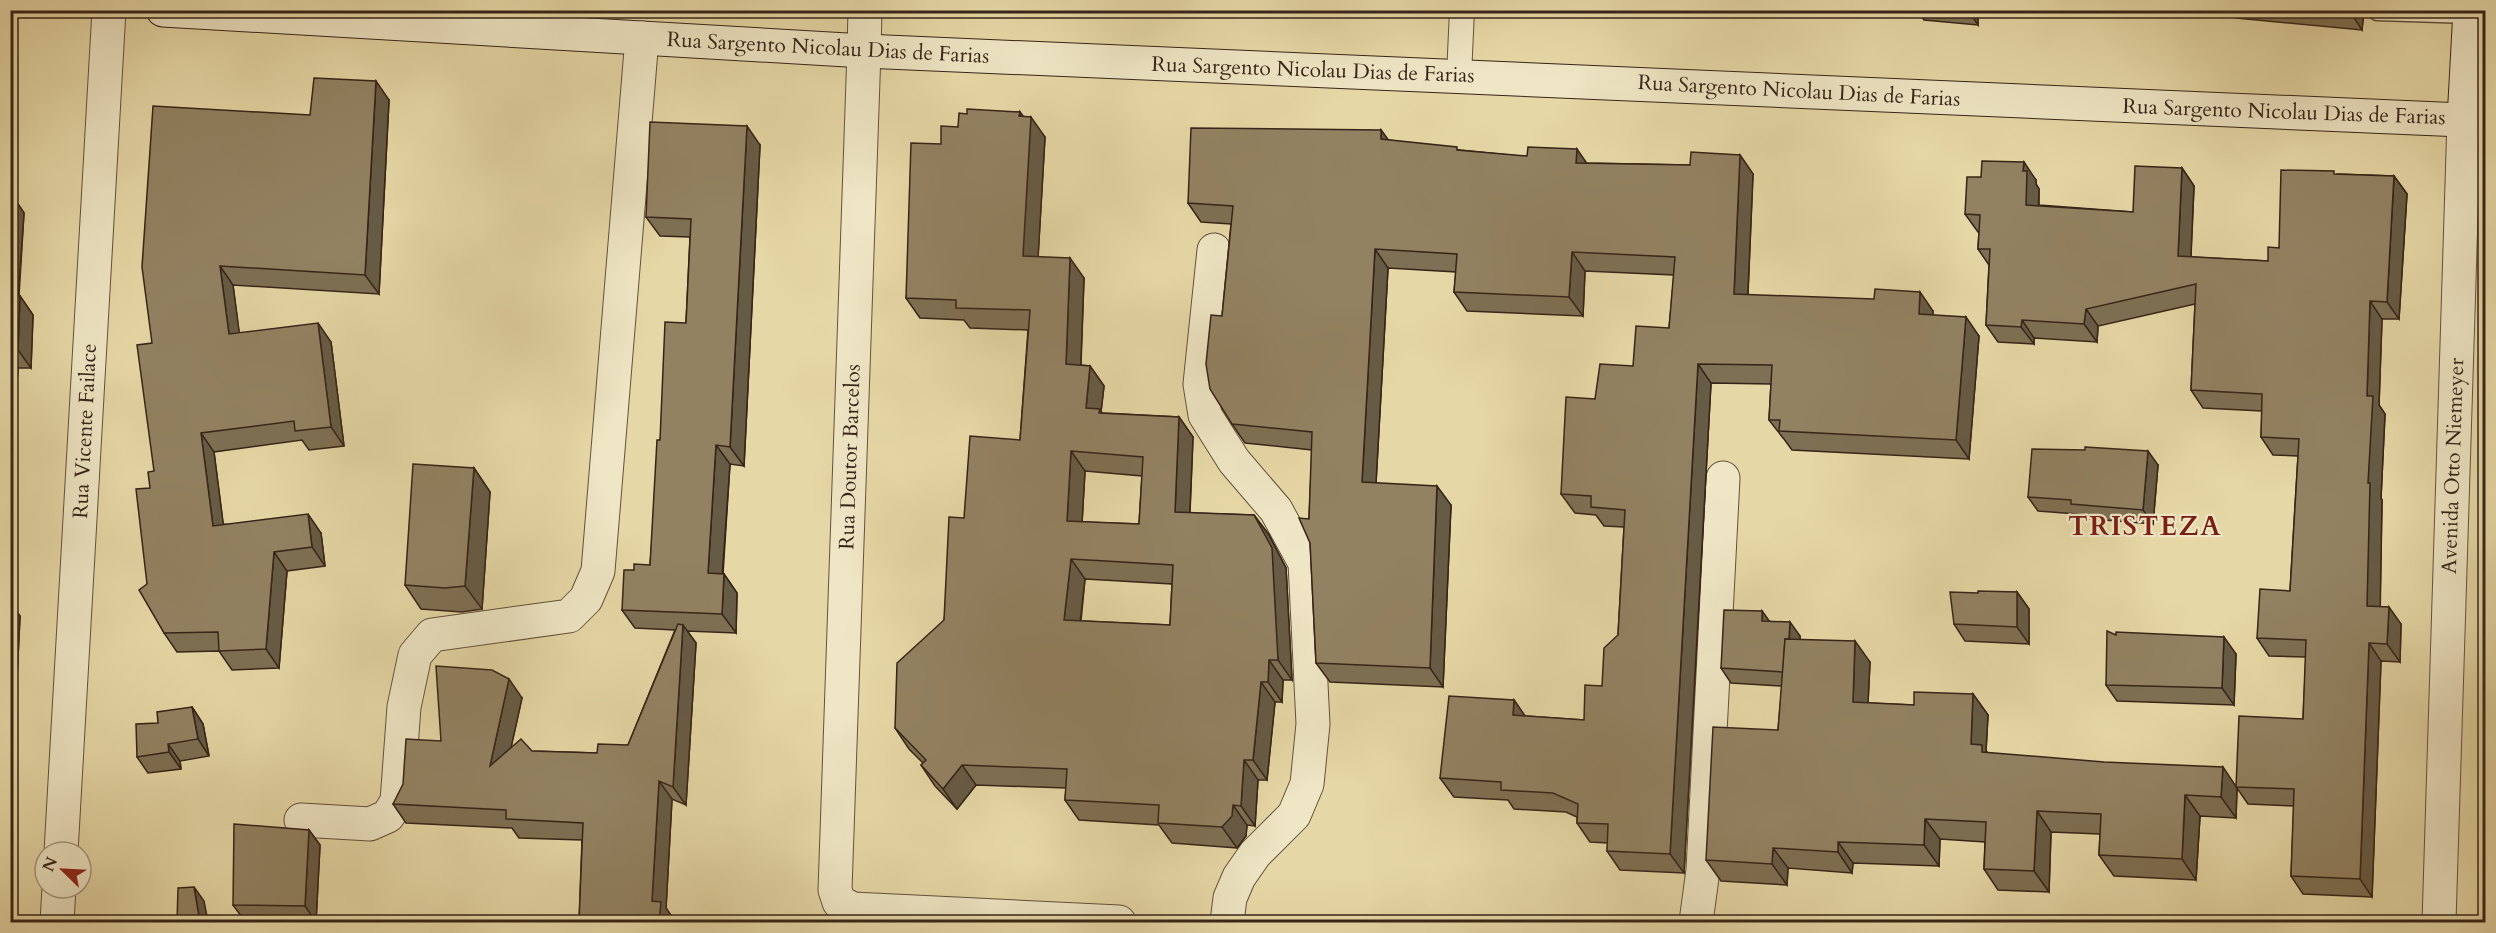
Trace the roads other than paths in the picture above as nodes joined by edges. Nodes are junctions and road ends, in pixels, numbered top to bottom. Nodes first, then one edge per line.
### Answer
1 (109, 10) edge
2 (163, 10) edge
3 (865, 10) edge
4 (1462, 10) edge
5 (2377, 12) dead end
6 (2470, 13) edge
7 (642, 38) junction
8 (864, 51) junction
9 (1459, 76) junction
10 (2475, 121) edge
11 (1214, 250) dead end
12 (1723, 478) dead end
13 (301, 820) dead end
14 (62, 840) edge
15 (58, 900) edge
16 (57, 922) edge
17 (1119, 922) edge
18 (1227, 922) edge
19 (1696, 922) edge
20 (2439, 922) edge

1 - 14 street, Rua Vicente Failace
2 - 7 street, Rua Sargento Nicolau Dias de Farias
3 - 8 street, Rua Doutor Barcelos
4 - 9 street
5 - 6 lane
6 - 10 street, Avenida Otto Niemeyer
7 - 8 street, Rua Sargento Nicolau Dias de Farias
7 - 13 street
8 - 9 street, Rua Sargento Nicolau Dias de Farias
8 - 17 street, Rua Doutor Barcelos
9 - 10 street, Rua Sargento Nicolau Dias de Farias
10 - 20 street, Avenida Otto Niemeyer
11 - 18 street
12 - 19 street
15 - 16 street

